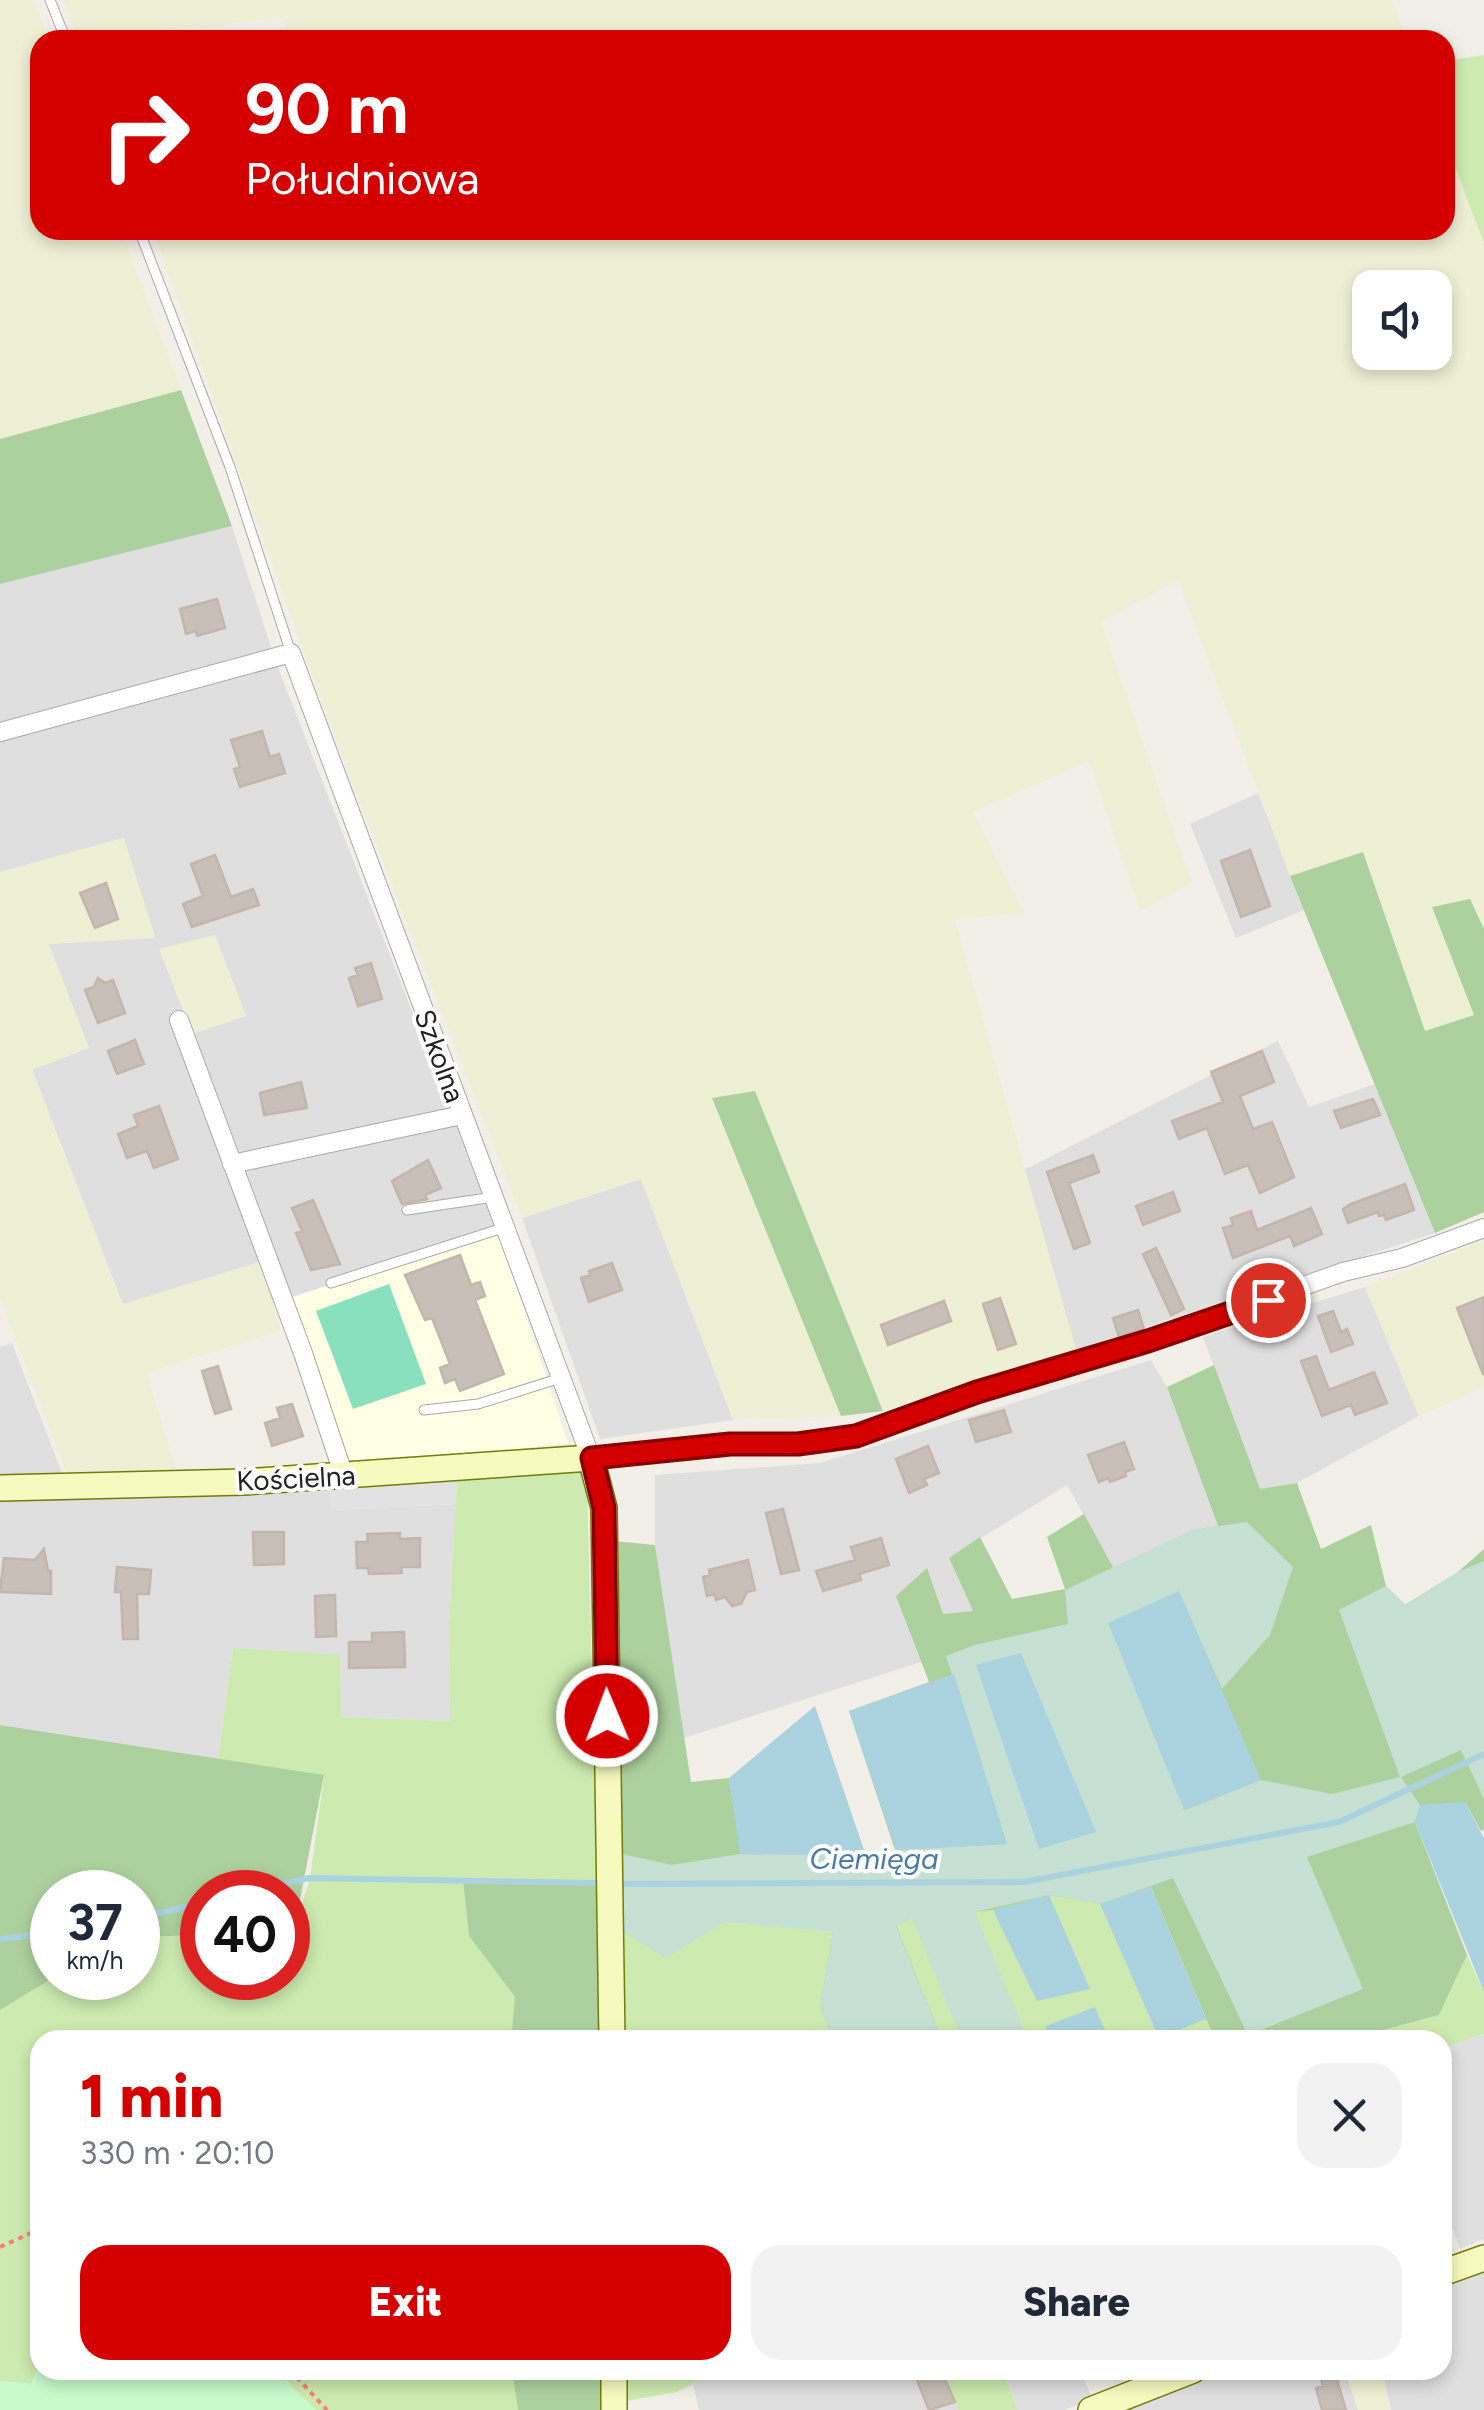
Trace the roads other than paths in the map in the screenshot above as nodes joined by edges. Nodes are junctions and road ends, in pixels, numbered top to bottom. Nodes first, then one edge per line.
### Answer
1 (50, 0) edge
2 (62, 30) edge
3 (143, 240) edge
4 (290, 653) junction
5 (0, 732) edge
6 (179, 1020) dead end
7 (462, 1115) junction
8 (232, 1164) junction
9 (494, 1197) junction
10 (407, 1210) dead end
11 (506, 1226) junction
12 (1484, 1228) edge
13 (332, 1283) dead end
14 (562, 1378) junction
15 (424, 1410) dead end
16 (592, 1458) junction
17 (344, 1476) junction
18 (0, 1488) edge
19 (612, 2030) edge
20 (1484, 2258) edge
21 (1452, 2269) edge
22 (614, 2380) edge
23 (1168, 2380) edge
24 (614, 2410) edge
25 (1091, 2410) edge

1 - 2 lane
3 - 4 lane, Szkolna
4 - 5 street
4 - 7 street, Szkolna
6 - 8 street
7 - 8 street
7 - 9 street, Szkolna
8 - 17 street
9 - 10 lane
9 - 11 street, Szkolna
11 - 13 lane
11 - 14 street, Szkolna
12 - 16 street
14 - 15 lane
14 - 16 street, Szkolna
16 - 17 street, Kościelna
16 - 19 street
17 - 18 street, Kościelna
20 - 21 street
22 - 24 street
23 - 25 street

